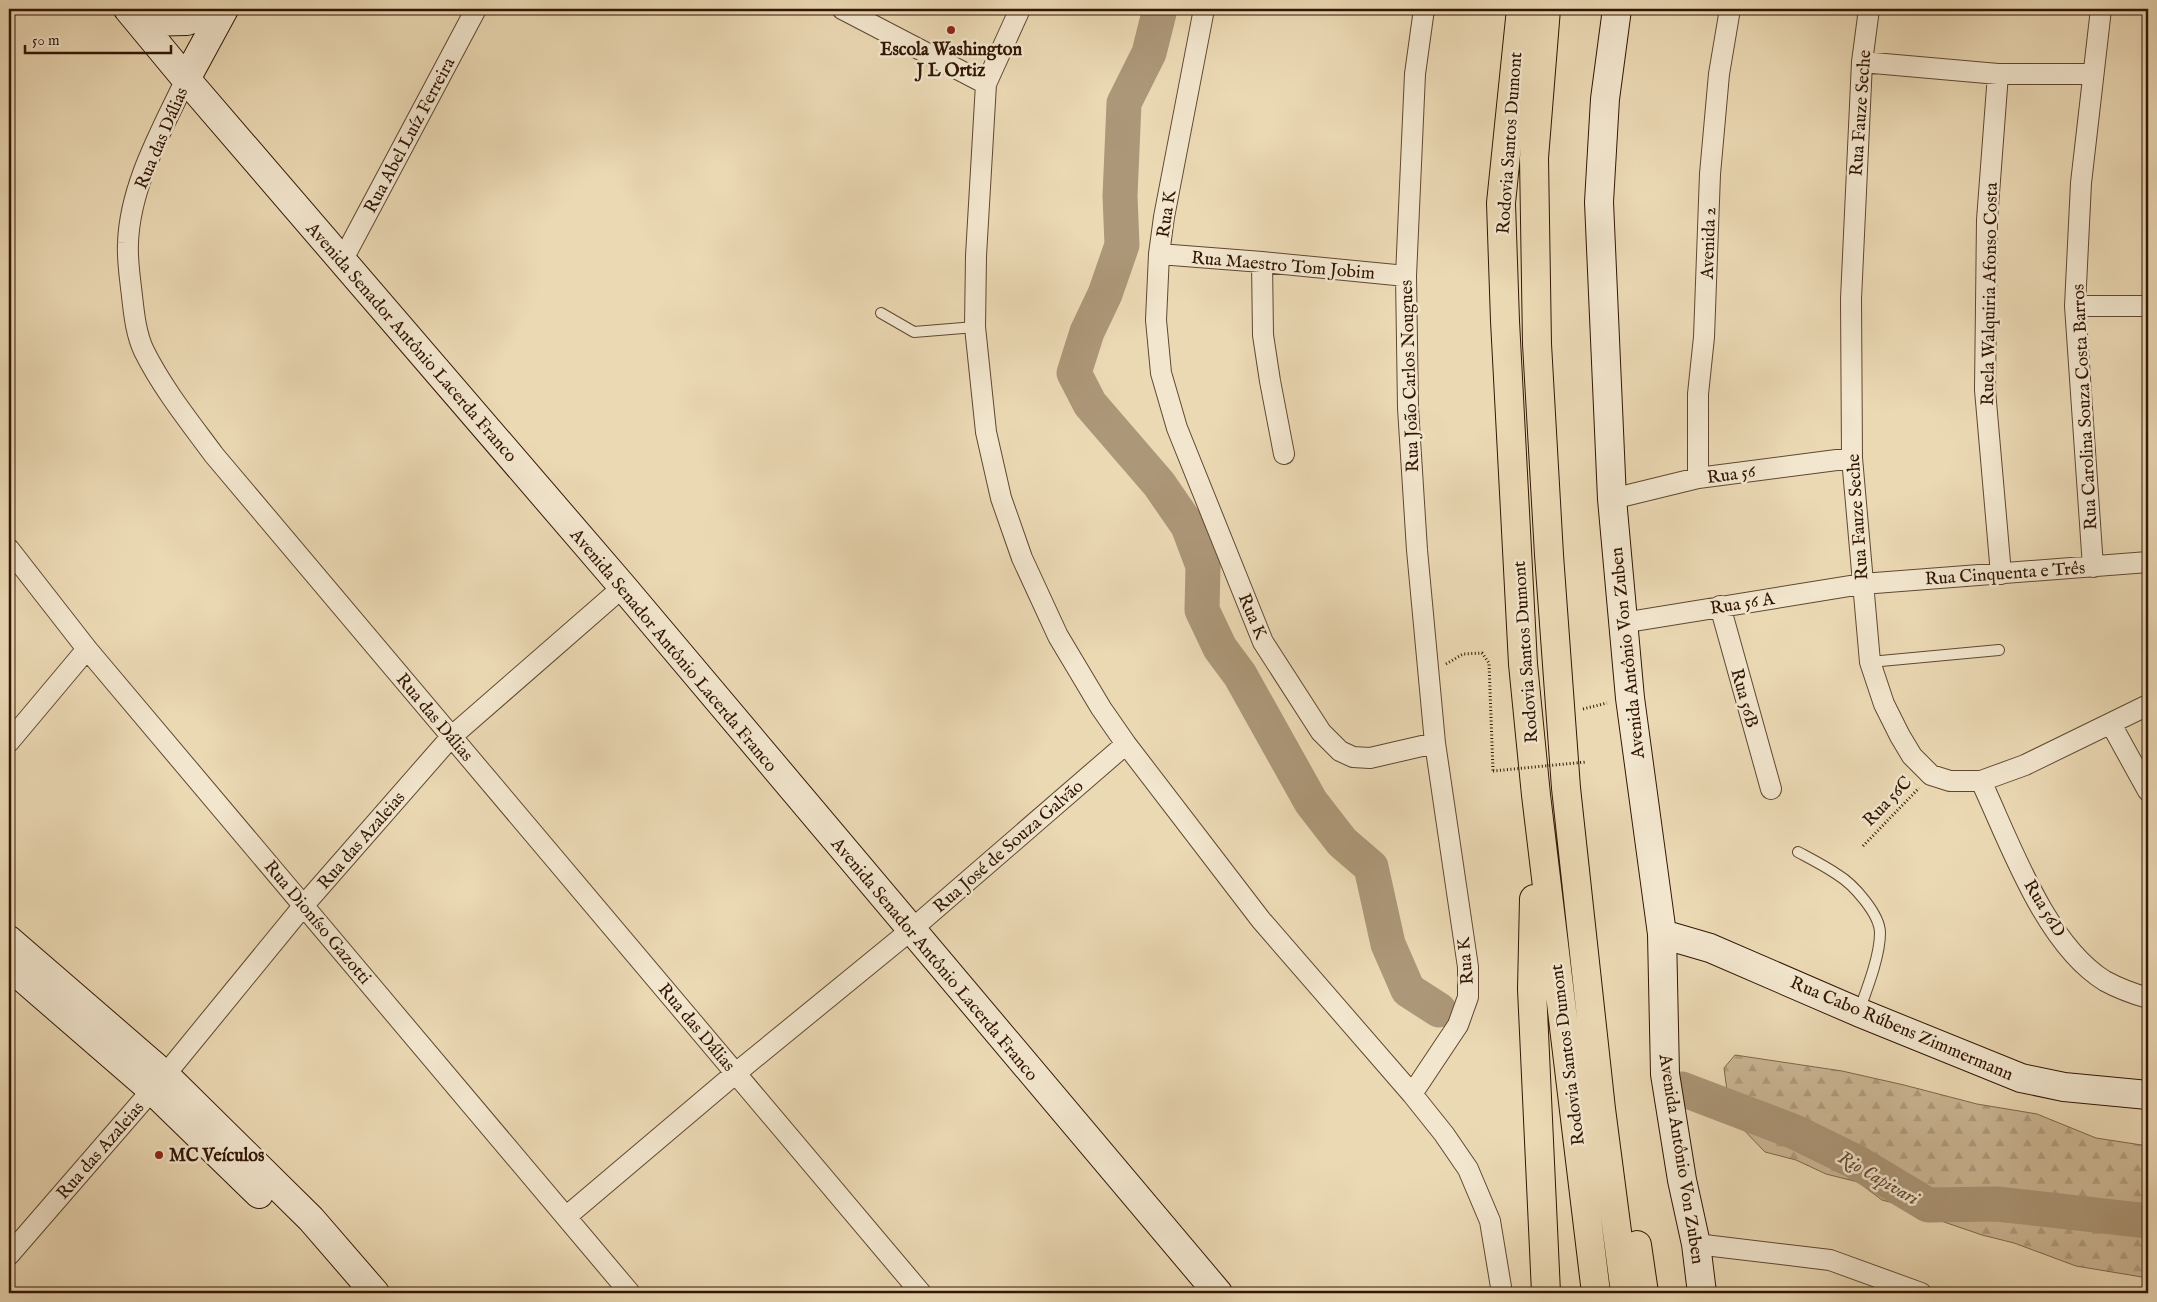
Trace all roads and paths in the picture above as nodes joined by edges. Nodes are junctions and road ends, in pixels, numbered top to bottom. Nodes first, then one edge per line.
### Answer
1 (216, 9) edge
2 (224, 9) edge
3 (476, 9) edge
4 (842, 9) edge
5 (1020, 9) edge
6 (1204, 9) edge
7 (1424, 9) edge
8 (1521, 9) edge
9 (1546, 9) edge
10 (1617, 9) edge
11 (1730, 9) edge
12 (1868, 9) edge
13 (2101, 9) edge
14 (134, 15) edge
15 (1862, 62) junction
16 (1998, 74) junction
17 (2093, 74) junction
18 (186, 79) junction
19 (986, 84) junction
20 (1159, 254) junction
21 (342, 261) junction
22 (1262, 262) junction
23 (1406, 276) junction
24 (2075, 306) junction
25 (2148, 306) edge
26 (881, 312) dead end
27 (975, 327) junction
28 (1284, 454) dead end
29 (1852, 458) junction
30 (1698, 478) junction
31 (1612, 499) junction
32 (9, 549) edge
33 (2148, 562) edge
34 (2093, 567) junction
35 (2001, 574) junction
36 (1862, 584) junction
37 (623, 587) junction
38 (1720, 606) junction
39 (1622, 623) junction
40 (87, 649) junction
41 (1999, 650) dead end
42 (1870, 662) junction
43 (1428, 674) junction
44 (1630, 698) junction
45 (2148, 706) edge
46 (1583, 717) dead end
47 (2110, 724) junction
48 (452, 737) junction
49 (9, 742) edge
50 (1435, 743) junction
51 (1126, 744) junction
52 (1585, 753) dead end
53 (1931, 776) junction
54 (1981, 780) junction
55 (1770, 789) dead end
56 (2148, 791) edge
57 (1536, 795) junction
58 (1863, 846) dead end
59 (1798, 852) dead end
60 (304, 905) junction
61 (910, 930) junction
62 (1662, 934) junction
63 (9, 940) edge
64 (9, 966) edge
65 (2148, 998) edge
66 (1858, 1012) junction
67 (736, 1073) junction
68 (159, 1083) junction
69 (2145, 1090) edge
70 (1412, 1094) junction
71 (1601, 1109) junction
72 (567, 1216) junction
73 (1696, 1244) junction
74 (9, 1255) edge
75 (354, 1293) edge
76 (375, 1293) edge
77 (630, 1293) edge
78 (921, 1293) edge
79 (1218, 1293) edge
80 (1502, 1293) edge
81 (1546, 1293) edge
82 (1596, 1293) edge
83 (1625, 1293) edge
84 (1644, 1293) edge
85 (1702, 1293) edge
86 (1921, 1293) edge

1 - 14 street
2 - 18 street
3 - 21 street, Rua Abel Luíz Ferreira
4 - 19 street
5 - 19 street
6 - 20 street, Rua K
7 - 23 street, Rua João Carlos Nougues
8 - 57 highway, Rodovia Santos Dumont
9 - 71 highway, Rodovia Santos Dumont
10 - 31 street, Avenida Antônio Von Zuben
11 - 30 street, Avenida 2
12 - 15 street, Rua Fauze Seche
13 - 17 street, Rua Carolina Souza Costa Barros
14 - 18 street, Avenida Senador Antônio Lacerda Franco
15 - 16 street
15 - 29 street, Rua Fauze Seche
16 - 17 street
16 - 35 street, Ruela Walquiria Afonso Costa
17 - 24 street, Rua Carolina Souza Costa Barros
18 - 21 street, Avenida Senador Antônio Lacerda Franco
18 - 48 street, Rua das Dálias
19 - 27 street
20 - 22 street, Rua Maestro Tom Jobim
20 - 50 street, Rua K
21 - 37 street, Avenida Senador Antônio Lacerda Franco
22 - 23 street, Rua Maestro Tom Jobim
22 - 28 street
23 - 43 street, Rua João Carlos Nougues
24 - 25 street
24 - 34 street, Rua Carolina Souza Costa Barros
26 - 27 lane
27 - 51 street
29 - 30 street, Rua 56
29 - 36 street, Rua Fauze Seche
30 - 31 street, Rua 56
31 - 39 street, Avenida Antônio Von Zuben
32 - 40 street, Rua Dioníso Gazotti
33 - 34 street, Rua Cinquenta e Três
34 - 35 street, Rua Cinquenta e Três
35 - 36 street, Rua Cinquenta e Três
36 - 38 street, Rua 56 A
36 - 42 street, Rua Fauze Seche
37 - 48 street, Rua das Azaleias
37 - 61 street, Avenida Senador Antônio Lacerda Franco
38 - 39 street, Rua 56 A
38 - 55 street, Rua 56B
39 - 44 street, Avenida Antônio Von Zuben
40 - 49 street
40 - 60 street, Rua Dioníso Gazotti
41 - 42 lane
42 - 53 street, Rua Fauze Seche
43 - 50 street, Rua João Carlos Nougues
43 - 52 path, bridge
44 - 46 path
44 - 62 street, Avenida Antônio Von Zuben
45 - 47 street
47 - 54 street
47 - 56 street
48 - 60 street, Rua das Azaleias
48 - 67 street, Rua das Dálias
50 - 70 street, Rua K
51 - 61 street, Rua José de Souza Galvão
51 - 70 street
53 - 54 street
53 - 58 path, Rua 56C
54 - 65 street, Rua 56D
57 - 81 highway
57 - 82 highway, Rodovia Santos Dumont
59 - 66 lane
60 - 68 street, Rua das Azaleias
60 - 72 street, Rua Dioníso Gazotti
61 - 67 street, Rua José de Souza Galvão
61 - 79 street, Avenida Senador Antônio Lacerda Franco
62 - 66 street, Rua Cabo Rúbens Zimmermann
62 - 73 street, Avenida Antônio Von Zuben
63 - 68 street
64 - 68 street
66 - 69 street, Rua Cabo Rúbens Zimmermann
67 - 72 street, Rua José de Souza Galvão
67 - 78 street, Rua das Dálias
68 - 74 street, Rua das Azaleias
68 - 75 street
68 - 76 street
70 - 80 street
71 - 83 highway, Rodovia Santos Dumont
71 - 84 highway
72 - 77 street, Rua Dioníso Gazotti
73 - 85 street, Avenida Antônio Von Zuben
73 - 86 street

